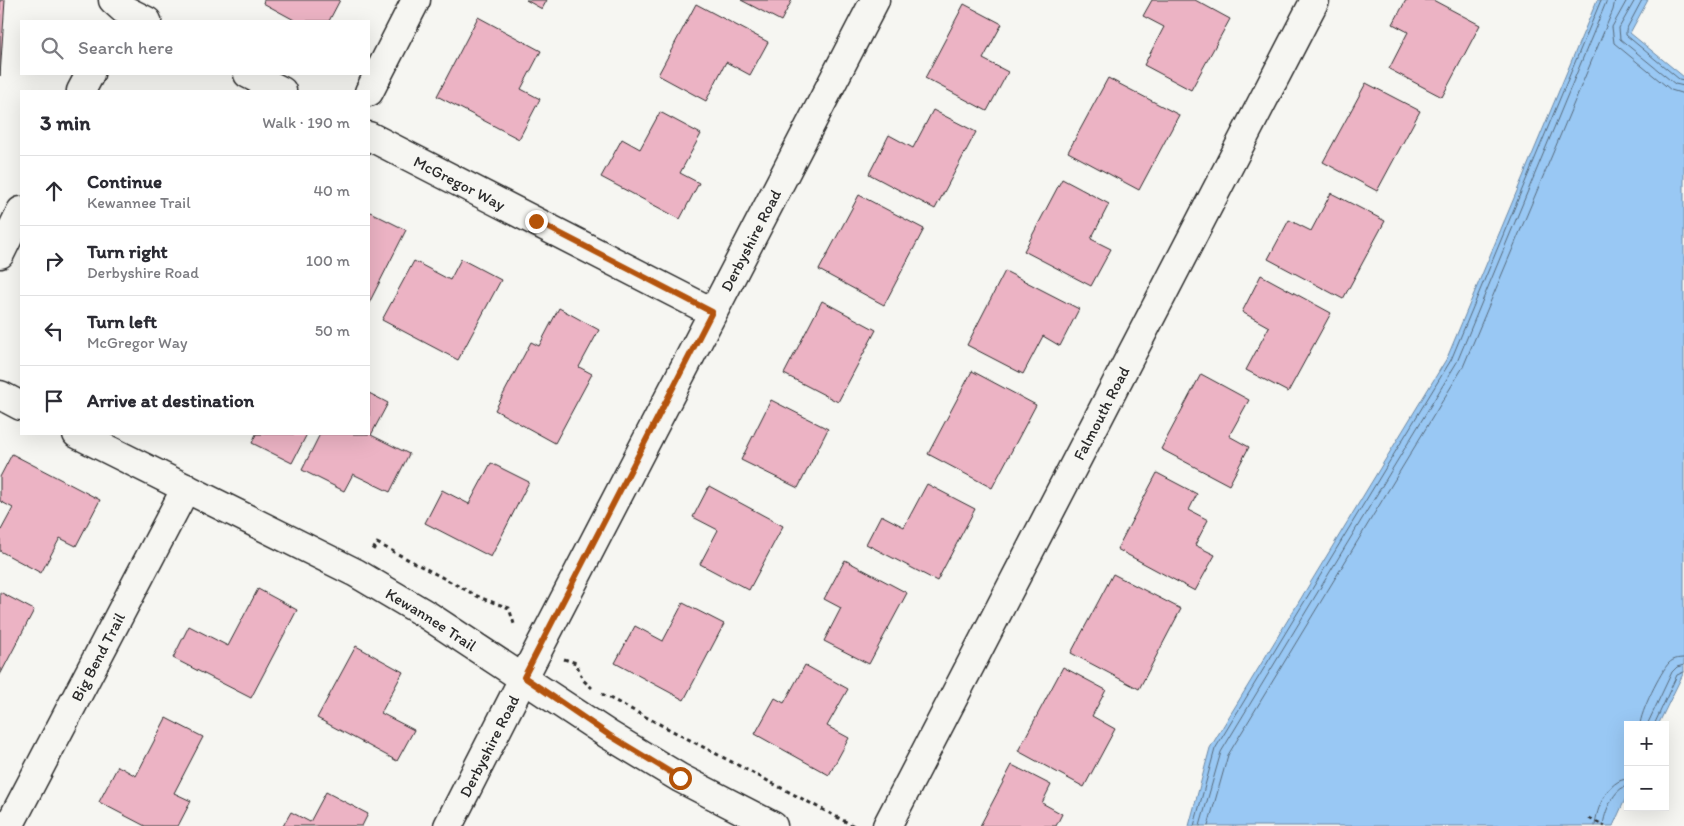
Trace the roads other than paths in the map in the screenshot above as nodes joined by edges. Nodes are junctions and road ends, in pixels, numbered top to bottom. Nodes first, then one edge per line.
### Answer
1 (416, 0) edge
2 (875, 0) edge
3 (1315, 0) edge
4 (117, 10) edge
5 (144, 20) edge
6 (89, 75) edge
7 (250, 75) edge
8 (82, 90) edge
9 (280, 90) edge
10 (370, 90) edge
11 (370, 137) edge
12 (20, 214) edge
13 (0, 254) edge
14 (712, 312) junction
15 (0, 395) edge
16 (20, 405) edge
17 (80, 435) edge
18 (186, 488) junction
19 (524, 677) junction
20 (9, 826) edge
21 (448, 826) edge
22 (773, 826) edge
23 (887, 826) edge

1 - 10 street
2 - 14 street, Derbyshire Road
3 - 23 street, Falmouth Road
4 - 5 street
6 - 8 street
7 - 9 street
11 - 14 street, McGregor Way
12 - 13 street
14 - 19 street, Derbyshire Road
15 - 16 street
17 - 18 street, Kewannee Trail
18 - 19 street, Kewannee Trail
18 - 20 street, Big Bend Trail
19 - 21 street, Derbyshire Road
19 - 22 street, Kewannee Trail

